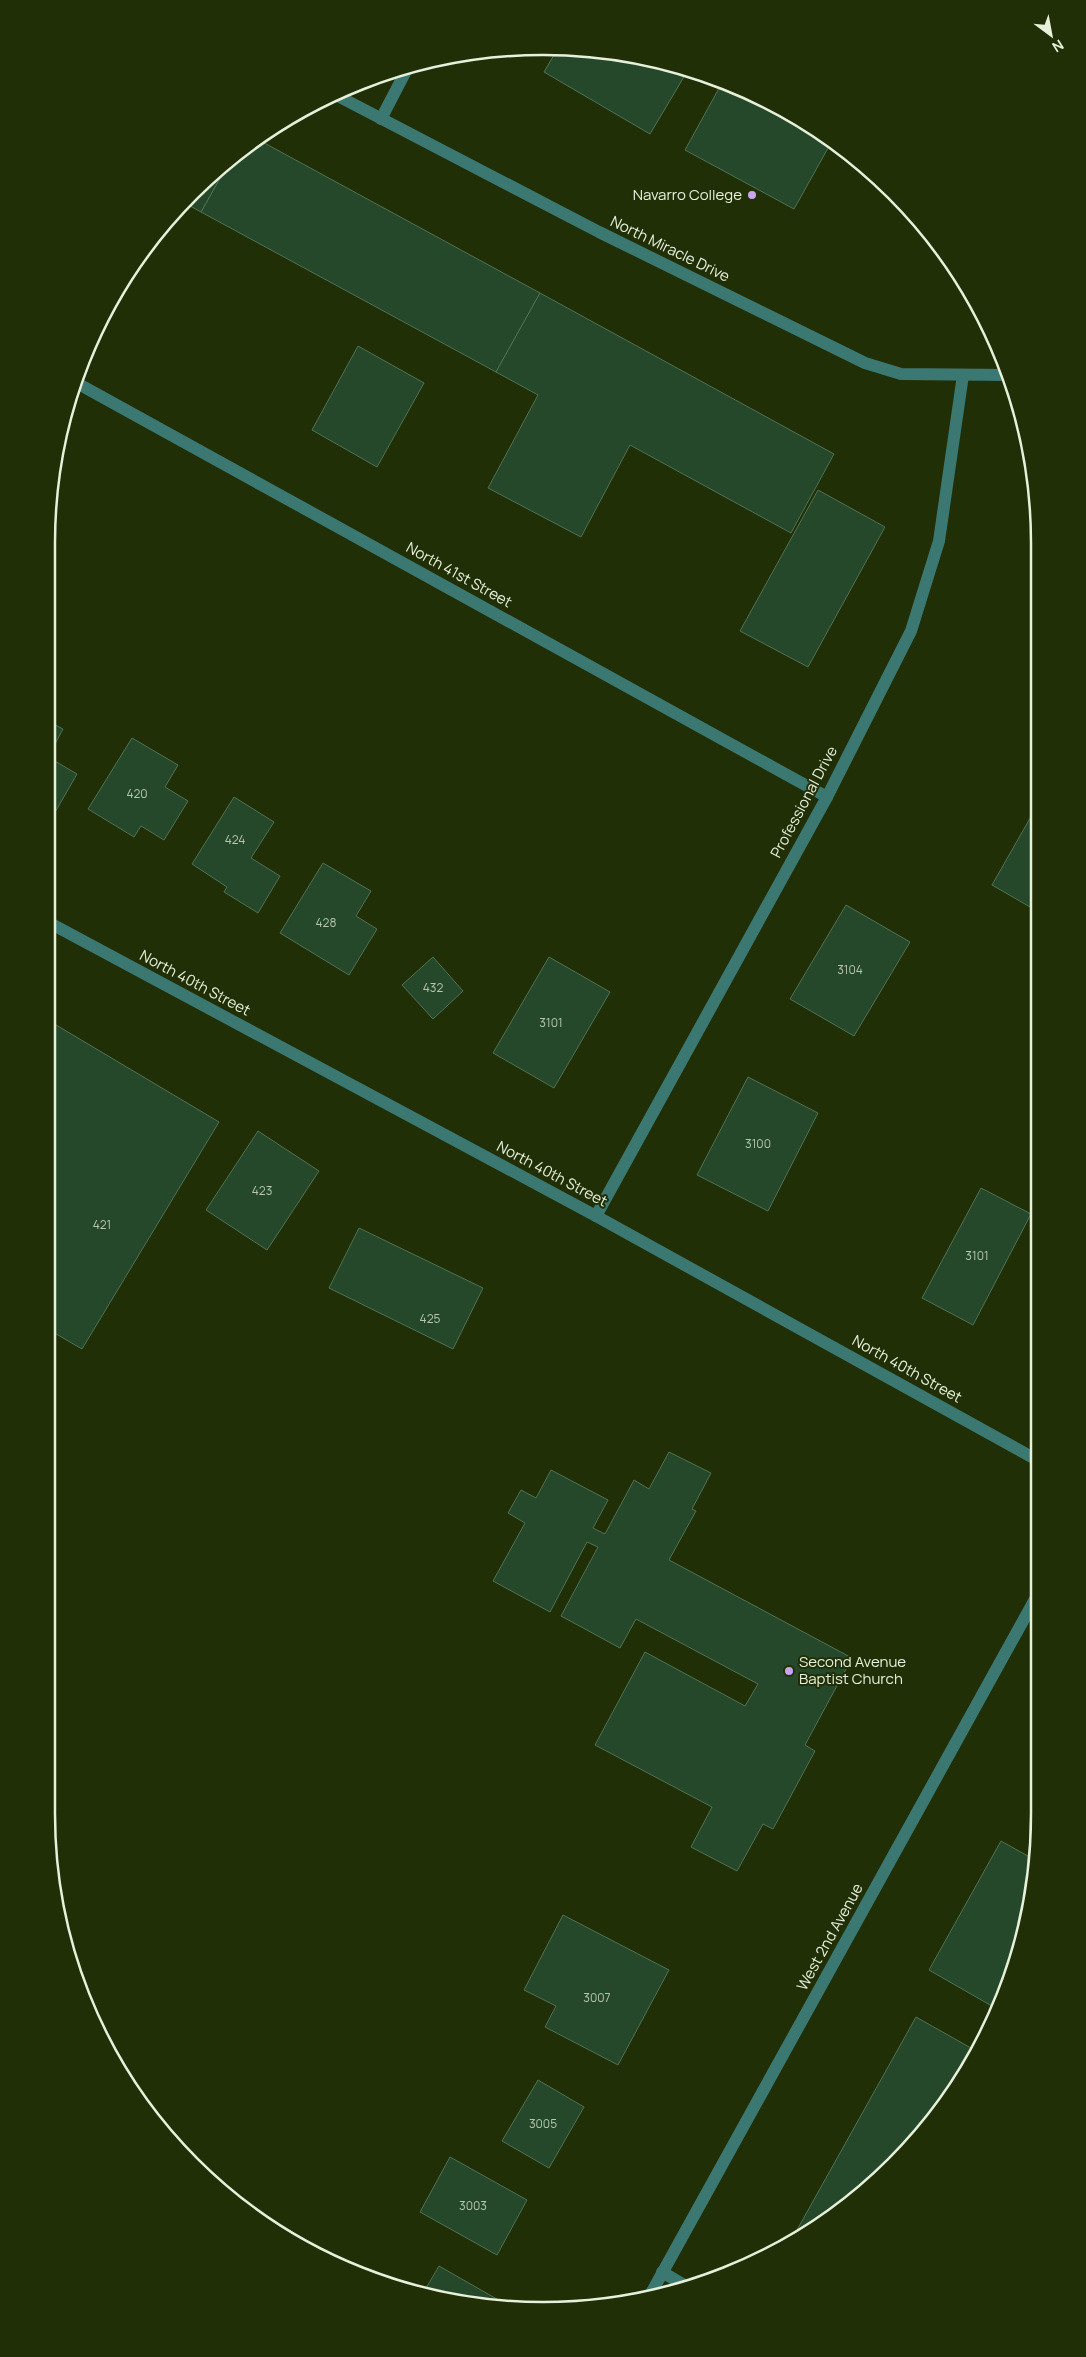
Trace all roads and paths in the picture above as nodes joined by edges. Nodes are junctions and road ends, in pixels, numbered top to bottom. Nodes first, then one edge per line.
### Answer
1 (403, 76) edge
2 (342, 98) edge
3 (381, 119) junction
4 (963, 374) junction
5 (1001, 375) edge
6 (81, 385) edge
7 (827, 797) junction
8 (55, 927) edge
9 (596, 1216) junction
10 (1031, 1457) edge
11 (1031, 1606) edge
12 (662, 2272) junction
13 (679, 2282) edge
14 (653, 2289) edge

1 - 3 street
2 - 3 street, North Miracle Drive
3 - 4 street, North Miracle Drive
4 - 5 street, North Miracle Drive
4 - 7 street, Professional Drive
6 - 7 street, North 41st Street
7 - 9 street, Professional Drive
8 - 9 street, North 40th Street
9 - 10 street, North 40th Street
11 - 12 street, West 2nd Avenue
12 - 13 street
12 - 14 street, West 2nd Avenue

